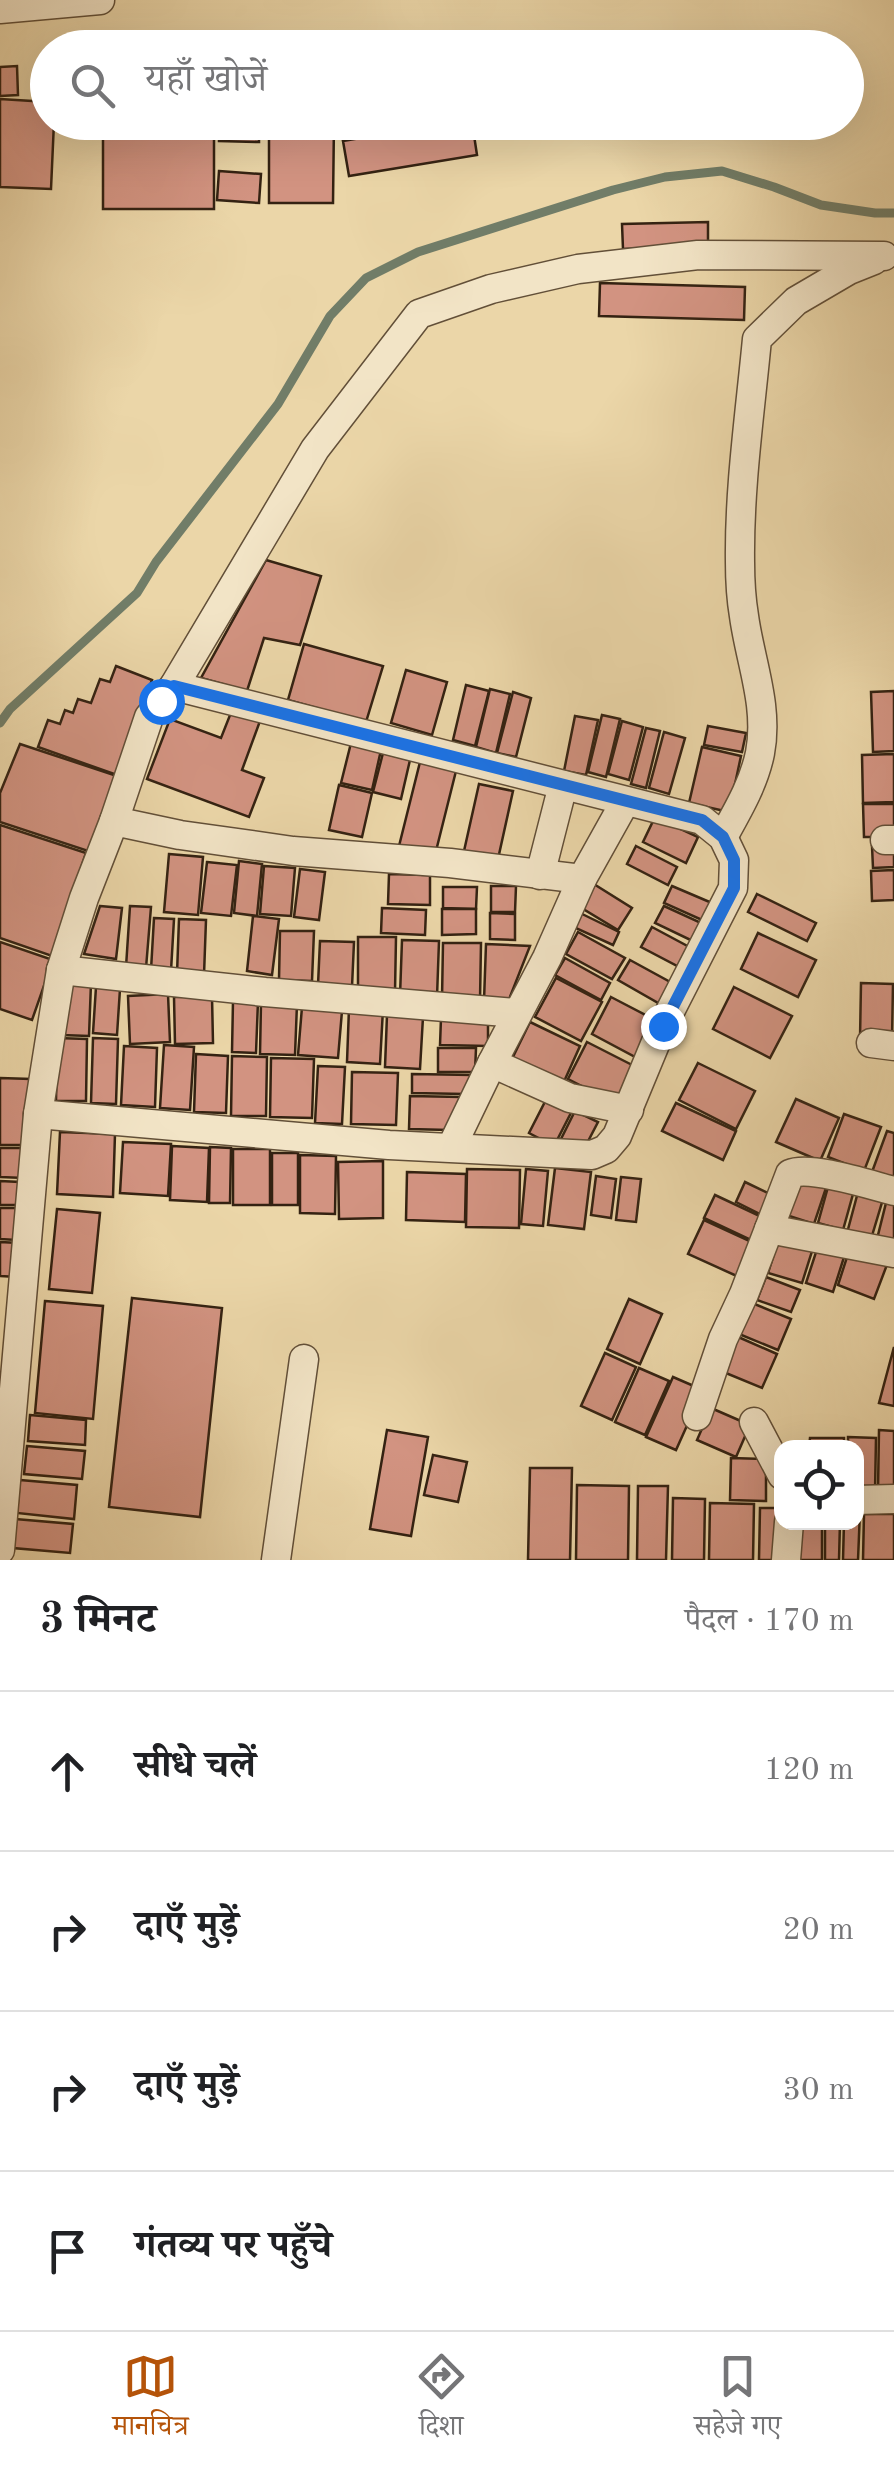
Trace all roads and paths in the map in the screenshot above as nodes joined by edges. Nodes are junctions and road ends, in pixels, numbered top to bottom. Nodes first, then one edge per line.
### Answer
1 (100, 0) edge
2 (0, 9) edge
3 (889, 254) edge
4 (174, 686) junction
5 (563, 785) junction
6 (625, 802) junction
7 (114, 822) junction
8 (723, 837) junction
9 (540, 875) junction
10 (582, 879) junction
11 (61, 970) junction
12 (516, 1013) junction
13 (492, 1063) junction
14 (630, 1110) junction
15 (38, 1114) junction
16 (452, 1146) junction
17 (894, 1191) edge
18 (769, 1229) junction
19 (894, 1253) edge
20 (304, 1359) dead end
21 (697, 1416) dead end
22 (754, 1422) dead end
23 (774, 1460) edge
24 (894, 1499) edge
25 (864, 1500) edge
26 (788, 1530) edge
27 (0, 1550) edge
28 (276, 1560) edge
29 (786, 1560) edge

1 - 2 street
3 - 4 street
3 - 8 street
4 - 5 street
4 - 7 street
5 - 6 street
5 - 9 street
6 - 8 street
6 - 10 street
7 - 9 street
7 - 11 street
8 - 14 street
9 - 10 street
10 - 12 street
11 - 12 street
11 - 15 street
12 - 13 street
13 - 14 street
13 - 16 street
14 - 16 street
15 - 16 street
15 - 27 street
17 - 18 street
18 - 19 street
18 - 21 street
20 - 28 street
22 - 23 street
24 - 25 street
26 - 29 street

